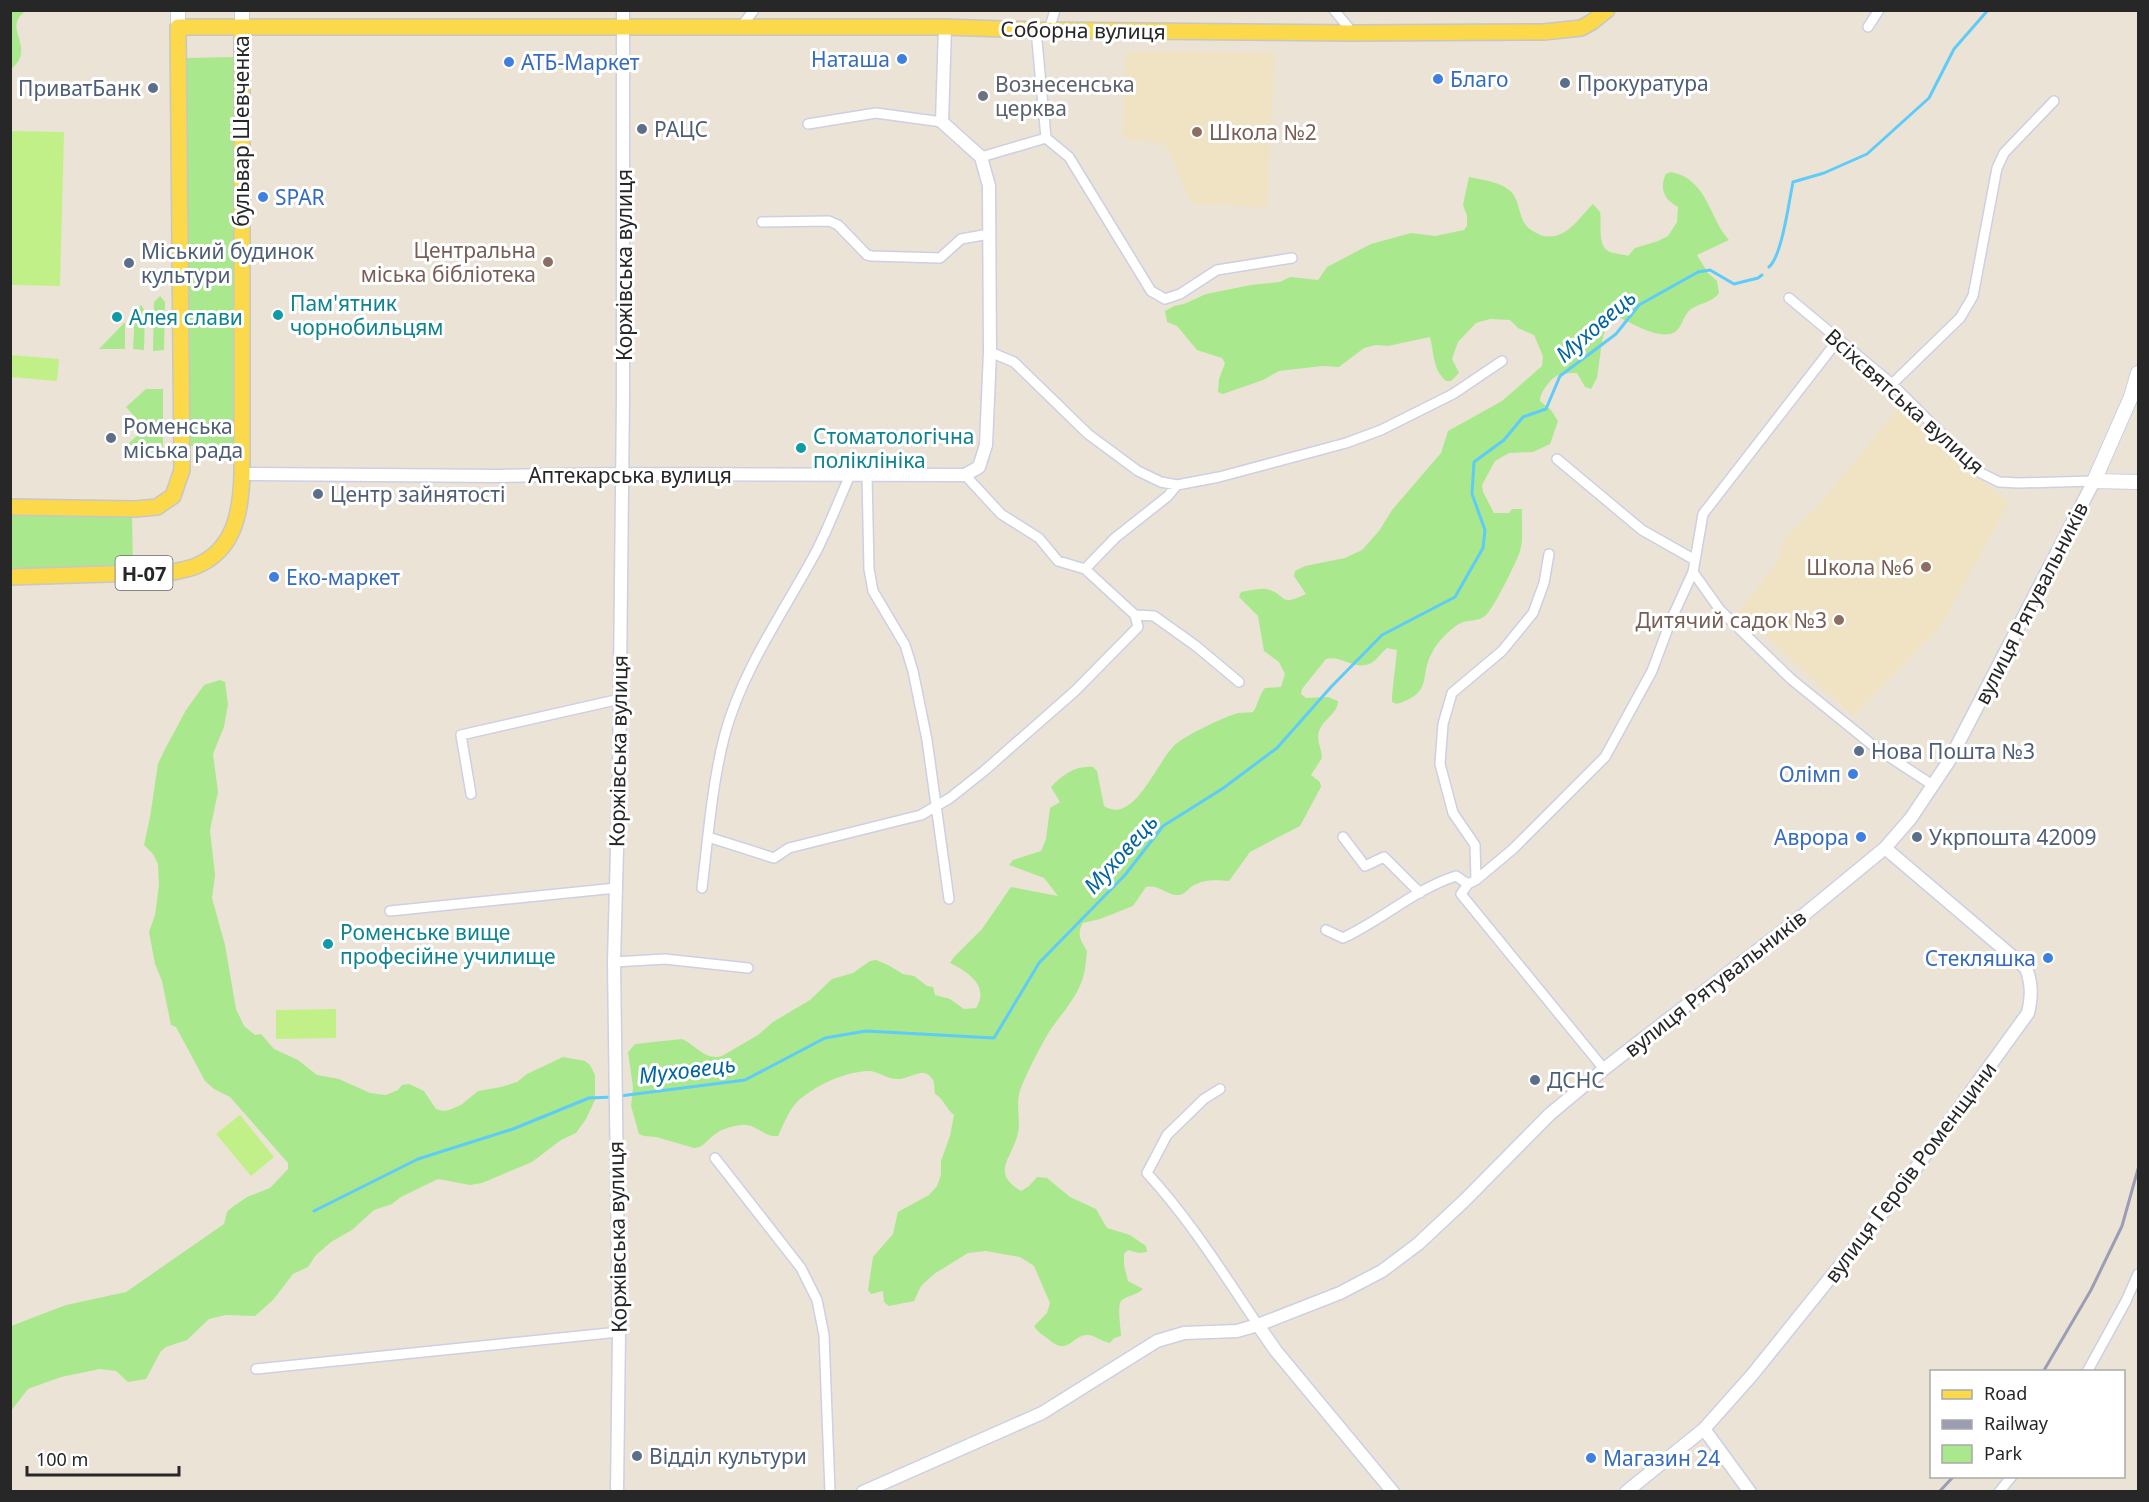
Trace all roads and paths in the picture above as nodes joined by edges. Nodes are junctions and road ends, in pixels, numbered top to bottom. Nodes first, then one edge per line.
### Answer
1 (178, 10) edge
2 (242, 10) edge
3 (623, 10) edge
4 (754, 10) edge
5 (1055, 10) edge
6 (1334, 10) edge
7 (1607, 10) edge
8 (1879, 10) edge
9 (178, 27) junction
10 (623, 27) junction
11 (945, 27) junction
12 (1868, 27) dead end
13 (242, 28) junction
14 (740, 28) junction
15 (1042, 30) junction
16 (1353, 33) junction
17 (2054, 101) dead end
18 (942, 122) junction
19 (808, 124) dead end
20 (1046, 138) junction
21 (981, 157) junction
22 (762, 222) dead end
23 (989, 234) junction
24 (1292, 258) dead end
25 (1789, 298) dead end
26 (1838, 340) junction
27 (990, 352) junction
28 (1502, 361) dead end
29 (2139, 373) edge
30 (1892, 384) junction
31 (1557, 459) dead end
32 (242, 474) junction
33 (621, 474) junction
34 (850, 475) junction
35 (966, 475) junction
36 (867, 476) junction
37 (2094, 481) junction
38 (2139, 482) edge
39 (1177, 485) junction
40 (10, 507) edge
41 (1549, 554) dead end
42 (1695, 560) junction
43 (1085, 569) junction
44 (1693, 572) junction
45 (10, 577) edge
46 (1135, 615) junction
47 (1239, 682) dead end
48 (620, 699) junction
49 (1934, 786) junction
50 (471, 794) dead end
51 (936, 806) junction
52 (708, 837) junction
53 (1343, 837) dead end
54 (1886, 848) junction
55 (1472, 882) junction
56 (616, 888) junction
57 (702, 888) dead end
58 (1420, 893) junction
59 (949, 898) dead end
60 (390, 911) dead end
61 (1326, 930) dead end
62 (614, 962) junction
63 (748, 968) dead end
64 (1604, 1069) junction
65 (1220, 1089) dead end
66 (715, 1158) dead end
67 (2139, 1274) edge
68 (1258, 1325) junction
69 (619, 1332) junction
70 (256, 1368) dead end
71 (2088, 1370) edge
72 (1704, 1429) junction
73 (2010, 1478) edge
74 (617, 1491) edge
75 (830, 1491) edge
76 (863, 1491) edge
77 (1393, 1491) edge
78 (1626, 1491) edge
79 (1750, 1491) edge
80 (1999, 1491) edge

1 - 9 main road
2 - 13 main road, бульвар Шевченка
3 - 10 street, Коржівська вулиця
4 - 14 street
5 - 15 street
6 - 16 street
7 - 16 main road, Соборна вулиця
8 - 12 street
9 - 13 main road, Соборна вулиця
9 - 40 main road
10 - 13 main road, Соборна вулиця
10 - 14 main road, Соборна вулиця
10 - 33 street, Коржівська вулиця
11 - 14 main road, Соборна вулиця
11 - 15 main road, Соборна вулиця
11 - 18 street
13 - 32 main road, бульвар Шевченка / Н-07
15 - 16 main road, Соборна вулиця
15 - 20 street
17 - 30 street
18 - 19 street
18 - 21 street
20 - 21 street
20 - 24 street
21 - 23 street
22 - 23 street
23 - 27 street
25 - 26 street, Всіхсвятська вулиця
26 - 30 street, Всіхсвятська вулиця
26 - 42 street
27 - 35 street
27 - 39 street
28 - 39 street
29 - 37 main road, вулиця Рятувальників
30 - 37 street, Всіхсвятська вулиця
31 - 42 street
32 - 33 street, Аптекарська вулиця
32 - 45 main road, бульвар Шевченка / Н-07
33 - 34 street, Аптекарська вулиця
33 - 48 street, Коржівська вулиця
34 - 36 street, Аптекарська вулиця
34 - 52 street
35 - 36 street, Аптекарська вулиця
35 - 43 street
36 - 51 street
37 - 38 main road, Всіхсвятська вулиця
37 - 49 street, вулиця Рятувальників
39 - 43 street
41 - 55 street
42 - 44 street
43 - 46 street
44 - 49 street
44 - 55 street
46 - 47 street
46 - 51 street
48 - 50 street
48 - 56 street, Коржівська вулиця
49 - 54 street, вулиця Рятувальників
51 - 52 street
51 - 59 street
52 - 57 street
53 - 58 street
54 - 64 street, вулиця Рятувальників
54 - 72 street, вулиця Героїв Роменщини
55 - 58 street
55 - 64 street
56 - 60 street
56 - 62 street, Коржівська вулиця
58 - 61 street
62 - 63 street
62 - 69 street, Коржівська вулиця
64 - 68 street, вулиця Рятувальників
65 - 68 street
66 - 75 street
67 - 71 street
68 - 76 street, вулиця Рятувальників
68 - 77 street
69 - 70 street
69 - 74 street, Коржівська вулиця
72 - 78 street, вулиця Героїв Роменщини
72 - 79 street
73 - 80 street

